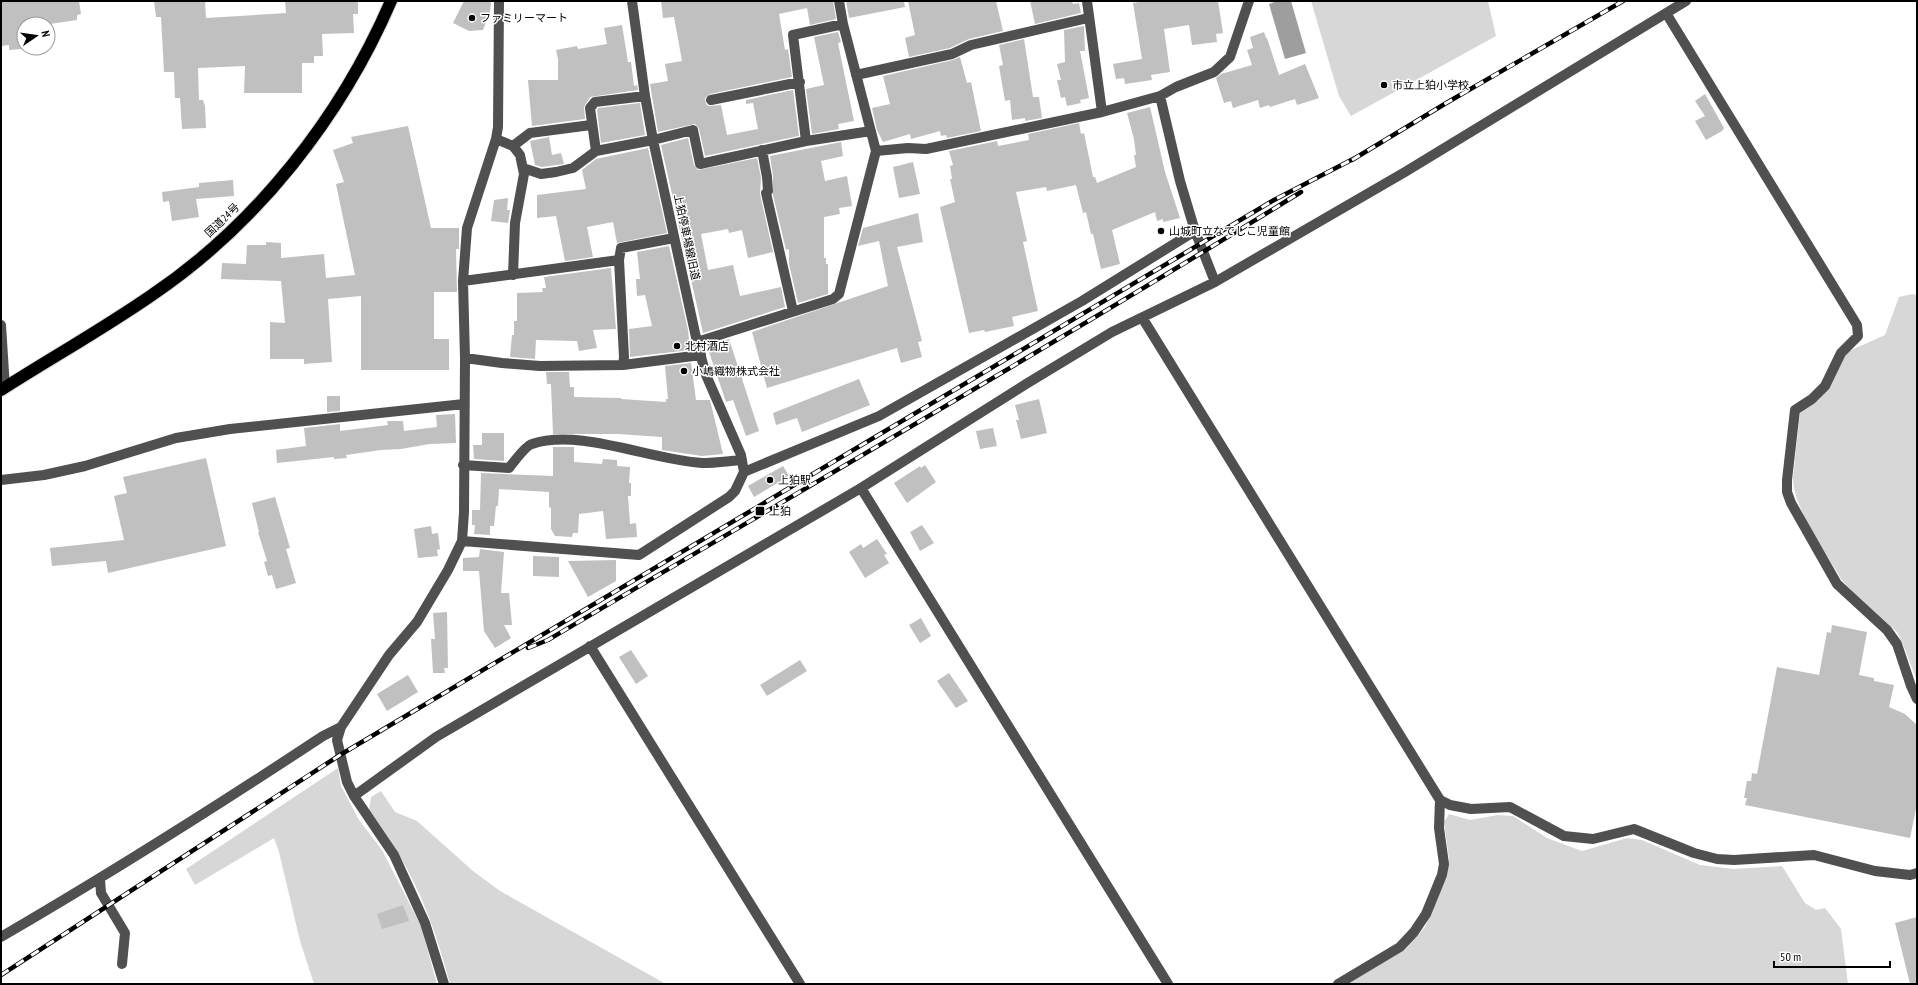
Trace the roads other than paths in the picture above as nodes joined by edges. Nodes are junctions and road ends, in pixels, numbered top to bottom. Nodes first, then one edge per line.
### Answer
1 (391, 1) edge
2 (499, 1) edge
3 (632, 1) edge
4 (839, 1) edge
5 (1087, 1) edge
6 (1249, 1) edge
7 (1686, 1) edge
8 (1666, 13) junction
9 (1088, 18) junction
10 (843, 24) junction
11 (856, 75) junction
12 (800, 82) junction
13 (645, 96) junction
14 (1160, 96) junction
15 (710, 100) dead end
16 (1102, 112) junction
17 (591, 124) junction
18 (871, 132) junction
19 (496, 139) junction
20 (653, 140) junction
21 (806, 141) junction
22 (513, 146) junction
23 (762, 150) junction
24 (596, 151) junction
25 (876, 151) junction
26 (523, 168) junction
27 (1195, 231) junction
28 (674, 238) junction
29 (619, 260) junction
30 (513, 275) junction
31 (463, 281) junction
32 (1215, 282) junction
33 (793, 311) junction
34 (1143, 319) junction
35 (1, 325) edge
36 (698, 342) junction
37 (701, 355) junction
38 (465, 358) junction
39 (623, 365) junction
40 (3, 389) edge
41 (464, 404) junction
42 (742, 460) junction
43 (463, 465) junction
44 (744, 472) junction
45 (1, 480) edge
46 (860, 488) junction
47 (462, 541) junction
48 (590, 646) junction
49 (1917, 699) edge
50 (341, 726) junction
51 (354, 796) junction
52 (1440, 800) junction
53 (1917, 873) edge
54 (100, 880) junction
55 (1, 937) edge
56 (122, 964) dead end
57 (444, 984) edge
58 (800, 984) edge
59 (1168, 984) edge
60 (1338, 984) edge

1 - 40 highway, 国道24号
2 - 19 street
3 - 13 street, 上狛停車場線旧道
4 - 10 street
5 - 9 street
6 - 14 street
7 - 8 street
8 - 32 street
8 - 49 street
9 - 11 street
9 - 16 street
10 - 11 street
10 - 12 street
11 - 18 street
12 - 15 street
12 - 21 street
13 - 17 street
13 - 20 street, 上狛停車場線旧道
14 - 16 street
14 - 27 street
16 - 25 street
17 - 22 street
17 - 24 street
18 - 21 street
18 - 25 street
19 - 22 street
19 - 31 street
20 - 23 street
20 - 24 street
20 - 28 street, 上狛停車場線旧道
21 - 23 street
22 - 26 street
23 - 33 street
24 - 26 street
25 - 33 street
26 - 30 street
27 - 32 street
27 - 44 street
28 - 29 street
28 - 36 street, 上狛停車場線旧道
29 - 30 street
29 - 39 street
30 - 31 street
31 - 38 street
32 - 34 street
33 - 36 street
34 - 46 street
34 - 52 street
35 - 40 street
36 - 37 street, 上狛停車場線旧道
37 - 39 street
37 - 42 street, 上狛停車場線旧道
38 - 39 street
38 - 41 street
41 - 43 street
41 - 45 street
42 - 43 street
42 - 44 street, 上狛停車場線旧道
43 - 47 street
44 - 47 street
46 - 48 street
46 - 59 street
47 - 50 street
48 - 51 street
48 - 58 street
50 - 51 street
50 - 54 street
51 - 57 street
52 - 53 street
52 - 60 street
54 - 55 street
54 - 56 street

